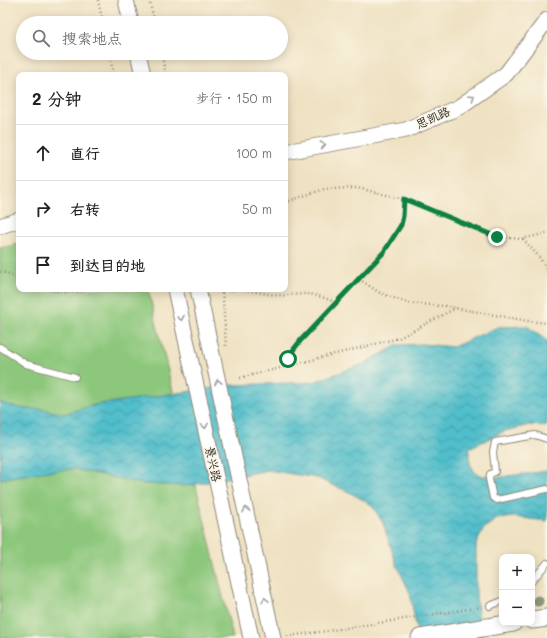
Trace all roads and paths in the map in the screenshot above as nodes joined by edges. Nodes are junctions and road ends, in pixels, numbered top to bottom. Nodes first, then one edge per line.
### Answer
1 (98, 0) edge
2 (126, 0) edge
3 (150, 0) edge
4 (101, 16) edge
5 (130, 16) edge
6 (153, 16) edge
7 (547, 20) edge
8 (111, 60) edge
9 (140, 60) edge
10 (163, 60) edge
11 (113, 72) edge
12 (142, 72) edge
13 (165, 72) edge
14 (288, 151) edge
15 (404, 199) junction
16 (288, 201) edge
17 (16, 221) edge
18 (0, 226) edge
19 (547, 233) edge
20 (522, 239) junction
21 (547, 271) edge
22 (0, 272) edge
23 (16, 278) edge
24 (359, 279) junction
25 (176, 292) edge
26 (199, 292) edge
27 (222, 292) edge
28 (256, 292) edge
29 (337, 303) junction
30 (456, 308) junction
31 (547, 323) edge
32 (226, 345) dead end
33 (0, 347) edge
34 (288, 367) junction
35 (75, 377) dead end
36 (240, 378) dead end
37 (547, 439) edge
38 (547, 489) edge
39 (547, 563) edge
40 (535, 577) edge
41 (499, 602) edge
42 (490, 606) joint
43 (547, 618) edge
44 (535, 620) edge
45 (499, 625) edge
46 (250, 638) edge
47 (273, 638) edge
48 (420, 638) edge

1 - 4 path
2 - 5 street
3 - 6 path
14 -> 7 street, 思凯路
8 - 11 path
9 - 12 street
10 - 13 path
15 - 16 path
15 - 20 path
15 - 24 path
17 - 18 street
19 - 20 path
20 - 21 path
22 - 23 path
24 - 29 path
24 - 30 path
25 -> 46 street, 景兴路
47 -> 26 street, 景兴路
27 - 32 path
28 - 29 path
29 - 34 path
30 - 31 path
30 - 34 path
33 - 35 lane
34 - 36 path
37 - 38 lane
39 - 40 lane
41 - 42 lane
42 - 47 path
43 - 44 main road
45 - 48 main road

